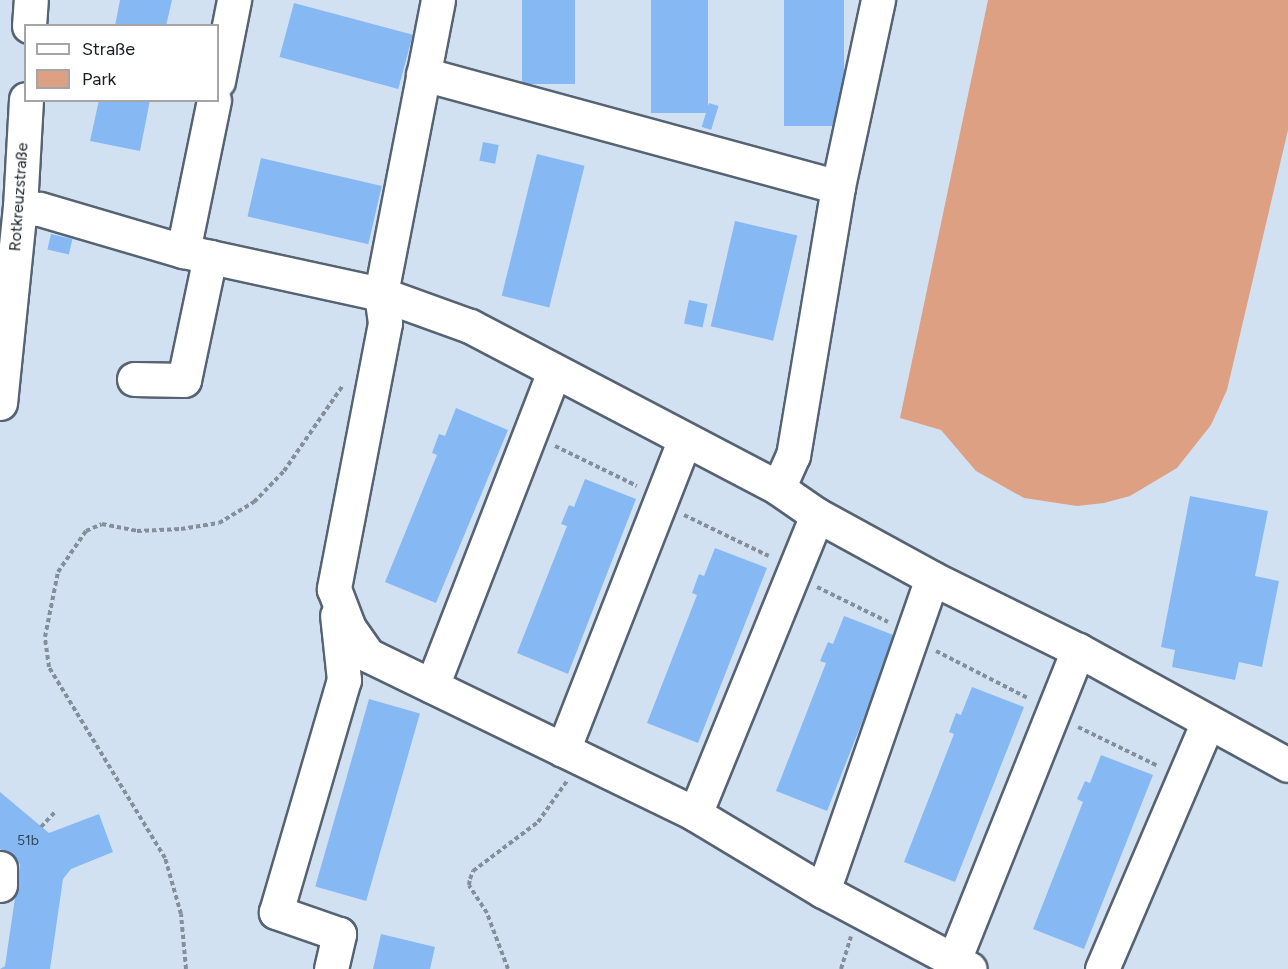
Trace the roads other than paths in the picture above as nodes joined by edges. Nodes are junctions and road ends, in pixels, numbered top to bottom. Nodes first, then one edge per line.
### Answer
1 (31, 0) edge
2 (234, 0) edge
3 (438, 0) edge
4 (878, 0) edge
5 (29, 24) edge
6 (423, 74) junction
7 (219, 76) edge
8 (26, 102) edge
9 (214, 102) edge
10 (838, 187) junction
11 (20, 207) junction
12 (196, 254) junction
13 (381, 294) junction
14 (554, 371) junction
15 (134, 379) dead end
16 (0, 402) edge
17 (684, 441) junction
18 (778, 488) junction
19 (817, 515) junction
20 (932, 578) junction
21 (334, 589) junction
22 (1078, 650) junction
23 (432, 686) junction
24 (1208, 722) junction
25 (571, 754) junction
26 (1288, 765) edge
27 (695, 814) junction
28 (0, 868) edge
29 (0, 885) edge
30 (823, 891) junction
31 (962, 964) edge
32 (331, 969) edge
33 (1102, 969) edge

1 - 5 street
2 - 7 street
3 - 6 street
4 - 10 street
6 - 10 street
6 - 13 street
8 - 11 street, Rotkreuzstraße
9 - 12 street
10 - 18 street
11 - 12 street
11 - 16 street, Rotkreuzstraße
12 - 13 street
12 - 15 street
13 - 14 street
13 - 21 street
14 - 17 street
14 - 23 street
17 - 18 street
17 - 25 street
18 - 19 street
19 - 20 street
19 - 27 street
20 - 22 street
20 - 30 street
21 - 23 street
21 - 32 street
22 - 24 street
22 - 31 street
23 - 25 street
24 - 26 street
24 - 33 street
25 - 27 street
27 - 30 street
28 - 29 street
30 - 31 street

